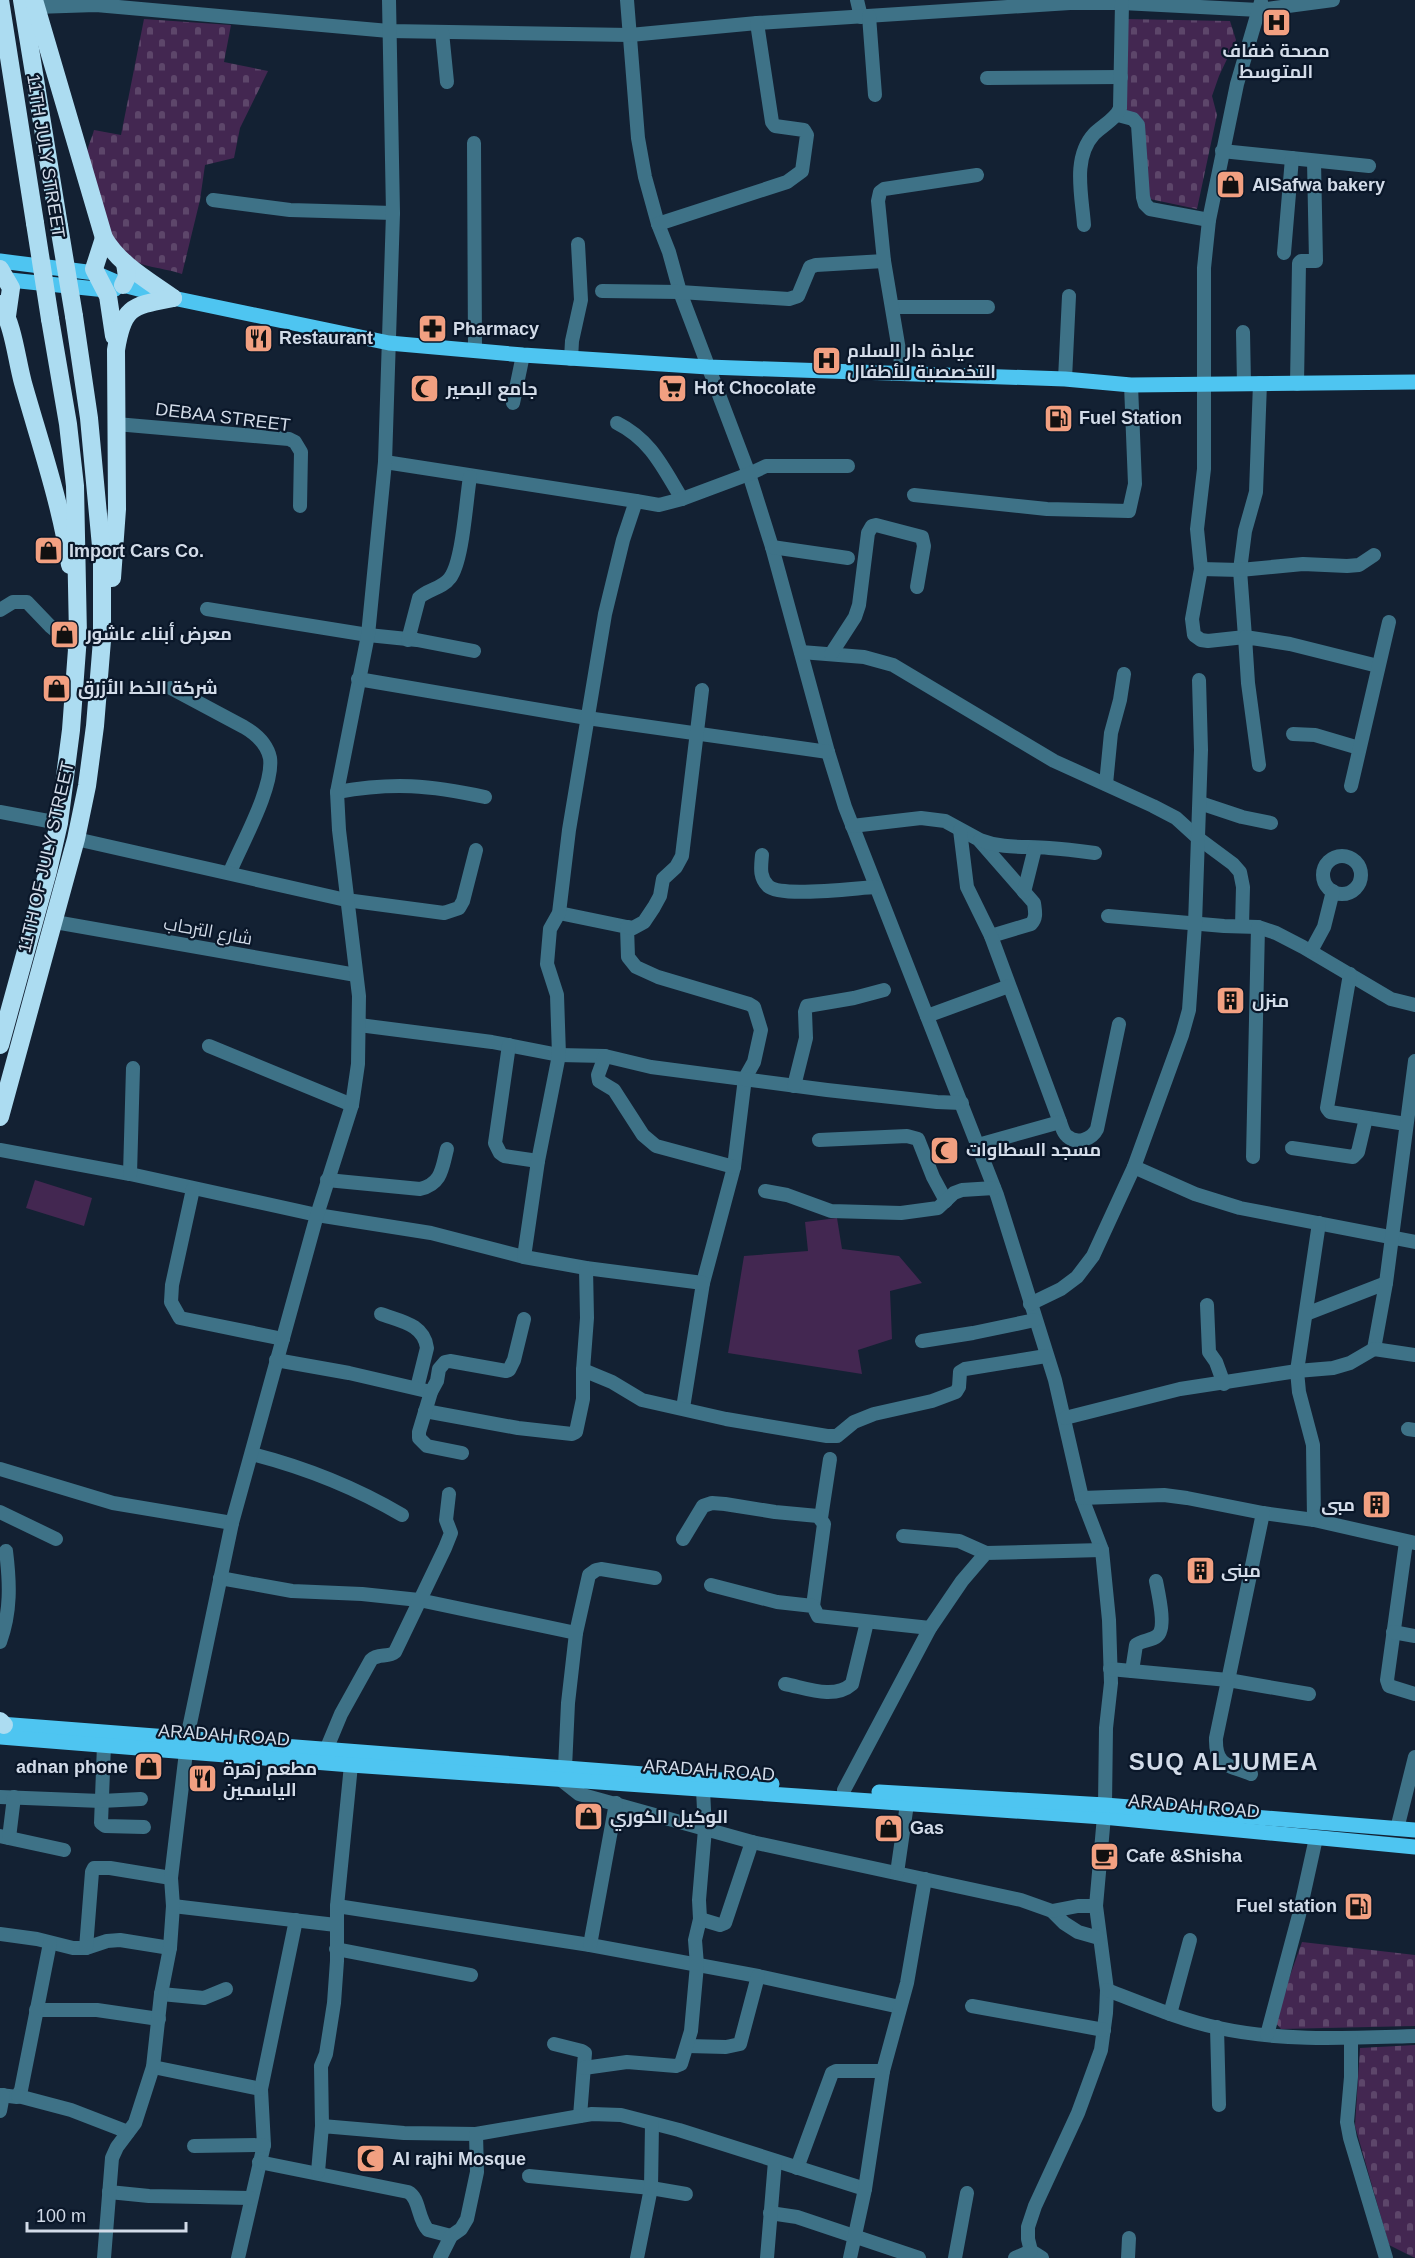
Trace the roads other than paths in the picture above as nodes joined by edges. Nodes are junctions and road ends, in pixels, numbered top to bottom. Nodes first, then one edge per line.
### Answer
1 (0, 0) edge
2 (389, 0) edge
3 (627, 0) edge
4 (857, 0) edge
5 (1333, 0) edge
6 (30, 2) edge
7 (1159, 2) edge
8 (1122, 3) junction
9 (953, 5) edge
10 (1260, 5) edge
11 (865, 17) junction
12 (756, 23) junction
13 (389, 31) junction
14 (442, 32) junction
15 (630, 35) junction
16 (1121, 77) junction
17 (987, 78) dead end
18 (447, 82) dead end
19 (875, 95) dead end
20 (1118, 115) junction
21 (474, 143) dead end
22 (1222, 151) junction
23 (1292, 158) junction
24 (1314, 161) junction
25 (1370, 166) dead end
26 (977, 175) dead end
27 (213, 200) dead end
28 (393, 213) junction
29 (1209, 220) junction
30 (658, 224) junction
31 (1084, 225) dead end
32 (104, 238) junction
33 (578, 244) dead end
34 (1284, 252) dead end
35 (0, 261) edge
36 (884, 261) junction
37 (125, 263) junction
38 (96, 273) junction
39 (2, 276) edge
40 (114, 288) junction
41 (602, 291) dead end
42 (680, 292) junction
43 (1069, 296) dead end
44 (173, 298) junction
45 (893, 307) junction
46 (988, 307) dead end
47 (3, 310) edge
48 (74, 316) joint
49 (50, 319) joint
50 (1243, 332) dead end
51 (389, 343) junction
52 (116, 350) junction
53 (474, 350) junction
54 (523, 355) junction
55 (571, 358) junction
56 (708, 367) junction
57 (903, 374) junction
58 (1065, 380) junction
59 (1415, 382) edge
60 (1260, 383) junction
61 (1202, 384) junction
62 (1244, 384) junction
63 (1297, 384) junction
64 (1131, 385) junction
65 (513, 403) dead end
66 (617, 423) dead end
67 (116, 424) junction
68 (385, 462) junction
69 (848, 466) dead end
70 (749, 474) junction
71 (470, 477) junction
72 (914, 495) dead end
73 (682, 499) junction
74 (636, 501) junction
75 (300, 506) dead end
76 (772, 547) junction
77 (1374, 555) dead end
78 (848, 558) dead end
79 (1201, 569) junction
80 (1240, 570) junction
81 (917, 587) dead end
82 (207, 609) dead end
83 (0, 610) edge
84 (1389, 622) dead end
85 (368, 636) junction
86 (1245, 637) junction
87 (102, 640) junction
88 (408, 640) junction
89 (77, 642) junction
90 (474, 651) dead end
91 (801, 652) junction
92 (831, 654) junction
93 (1378, 666) junction
94 (1124, 674) dead end
95 (358, 679) junction
96 (1199, 680) dead end
97 (171, 688) dead end
98 (702, 690) dead end
99 (587, 718) junction
100 (696, 732) junction
101 (1293, 734) dead end
102 (1359, 748) junction
103 (828, 752) junction
104 (1258, 765) dead end
105 (1106, 784) junction
106 (1351, 786) dead end
107 (337, 792) junction
108 (485, 797) dead end
109 (1200, 802) junction
110 (0, 812) edge
111 (59, 823) junction
112 (1271, 823) dead end
113 (852, 826) junction
114 (960, 830) junction
115 (1198, 838) junction
116 (76, 839) junction
117 (978, 839) junction
118 (1035, 848) junction
119 (476, 850) dead end
120 (1095, 854) dead end
121 (762, 855) dead end
122 (230, 872) junction
123 (875, 887) junction
124 (1333, 891) dead end
125 (1024, 892) junction
126 (346, 900) junction
127 (559, 914) junction
128 (1108, 916) dead end
129 (55, 922) junction
130 (1195, 924) junction
131 (1242, 926) junction
132 (627, 927) junction
133 (1258, 927) junction
134 (991, 936) junction
135 (1311, 951) junction
136 (1350, 974) junction
137 (356, 975) junction
138 (1009, 986) junction
139 (884, 990) dead end
140 (1415, 1005) edge
141 (927, 1016) junction
142 (1119, 1024) dead end
143 (359, 1025) junction
144 (0, 1045) edge
145 (509, 1045) junction
146 (209, 1046) dead end
147 (559, 1055) junction
148 (605, 1056) junction
149 (1415, 1061) edge
150 (133, 1068) dead end
151 (745, 1078) junction
152 (794, 1086) junction
153 (1412, 1099) edge
154 (962, 1103) junction
155 (352, 1105) junction
156 (0, 1117) edge
157 (1366, 1118) junction
158 (1060, 1122) junction
159 (1406, 1124) junction
160 (819, 1140) dead end
161 (978, 1145) junction
162 (1292, 1148) dead end
163 (447, 1149) dead end
164 (0, 1150) edge
165 (1253, 1157) dead end
166 (538, 1161) junction
167 (734, 1167) junction
168 (1134, 1167) junction
169 (130, 1174) junction
170 (327, 1180) junction
171 (994, 1188) junction
172 (193, 1189) junction
173 (765, 1191) dead end
174 (946, 1201) junction
175 (317, 1215) junction
176 (1319, 1224) junction
177 (1392, 1238) junction
178 (1415, 1242) edge
179 (524, 1257) junction
180 (586, 1268) junction
181 (703, 1283) junction
182 (1386, 1283) junction
183 (1030, 1304) junction
184 (1207, 1305) dead end
185 (381, 1314) dead end
186 (1306, 1314) junction
187 (524, 1319) dead end
188 (1035, 1320) junction
189 (283, 1339) junction
190 (922, 1341) dead end
191 (1374, 1349) junction
192 (1415, 1355) edge
193 (1046, 1356) junction
194 (276, 1360) junction
195 (583, 1370) junction
196 (1297, 1371) junction
197 (1224, 1384) junction
198 (417, 1388) junction
199 (431, 1392) junction
200 (683, 1408) junction
201 (425, 1411) junction
202 (1065, 1418) junction
203 (462, 1453) dead end
204 (252, 1454) junction
205 (830, 1459) dead end
206 (0, 1469) edge
207 (449, 1494) dead end
208 (1082, 1498) junction
209 (0, 1512) edge
210 (1263, 1514) junction
211 (402, 1515) dead end
212 (821, 1518) junction
213 (1314, 1520) junction
214 (232, 1523) junction
215 (903, 1536) dead end
216 (56, 1539) dead end
217 (683, 1539) dead end
218 (1410, 1543) edge
219 (1102, 1550) junction
220 (6, 1551) dead end
221 (986, 1553) junction
222 (220, 1578) junction
223 (654, 1578) dead end
224 (1156, 1581) dead end
225 (711, 1585) dead end
226 (418, 1600) junction
227 (813, 1606) junction
228 (867, 1622) junction
229 (930, 1628) junction
230 (1394, 1632) junction
231 (576, 1634) junction
232 (1415, 1636) edge
233 (0, 1642) edge
234 (1110, 1669) junction
235 (1132, 1671) junction
236 (1228, 1680) junction
237 (785, 1684) dead end
238 (1309, 1694) dead end
239 (1415, 1694) edge
240 (3, 1724) edge
241 (104, 1745) junction
242 (186, 1745) junction
243 (326, 1750) junction
244 (262, 1752) junction
245 (1415, 1757) edge
246 (351, 1765) junction
247 (563, 1773) junction
248 (1251, 1774) dead end
249 (703, 1790) junction
250 (844, 1790) junction
251 (7, 1797) edge
252 (141, 1799) dead end
253 (101, 1801) junction
254 (616, 1803) junction
255 (907, 1804) junction
256 (1104, 1811) junction
257 (144, 1827) dead end
258 (705, 1829) junction
259 (1397, 1829) junction
260 (1415, 1830) edge
261 (4, 1837) edge
262 (1316, 1838) junction
263 (752, 1842) junction
264 (1415, 1847) edge
265 (64, 1850) dead end
266 (897, 1873) junction
267 (171, 1878) junction
268 (925, 1879) junction
269 (173, 1906) junction
270 (338, 1906) junction
271 (1096, 1906) junction
272 (1052, 1911) junction
273 (700, 1919) junction
274 (296, 1920) junction
275 (336, 1925) junction
276 (0, 1934) edge
277 (1099, 1938) junction
278 (1190, 1940) dead end
279 (50, 1943) junction
280 (590, 1945) junction
281 (86, 1948) junction
282 (170, 1948) junction
283 (336, 1949) junction
284 (697, 1965) junction
285 (471, 1975) dead end
286 (758, 1976) junction
287 (226, 1989) dead end
288 (1107, 1990) junction
289 (161, 1994) junction
290 (972, 2006) dead end
291 (900, 2007) junction
292 (36, 2010) junction
293 (1170, 2014) junction
294 (159, 2019) junction
295 (1217, 2027) junction
296 (1104, 2030) junction
297 (1267, 2035) junction
298 (1415, 2036) edge
299 (1351, 2038) junction
300 (554, 2044) dead end
301 (688, 2046) junction
302 (153, 2067) junction
303 (584, 2068) junction
304 (883, 2071) junction
305 (261, 2089) junction
306 (1, 2095) edge
307 (18, 2096) junction
308 (1219, 2105) dead end
309 (0, 2111) edge
310 (580, 2116) junction
311 (652, 2124) junction
312 (322, 2126) junction
313 (128, 2132) junction
314 (476, 2134) junction
315 (264, 2145) junction
316 (194, 2146) dead end
317 (775, 2161) junction
318 (259, 2162) junction
319 (797, 2168) junction
320 (318, 2172) junction
321 (529, 2176) dead end
322 (651, 2188) junction
323 (866, 2188) junction
324 (109, 2192) junction
325 (967, 2193) dead end
326 (686, 2194) dead end
327 (250, 2198) junction
328 (770, 2213) junction
329 (451, 2236) junction
330 (854, 2237) junction
331 (1129, 2238) dead end
332 (1036, 2254) edge
333 (104, 2258) edge
334 (238, 2258) edge
335 (440, 2258) edge
336 (637, 2258) edge
337 (767, 2258) edge
338 (850, 2258) edge
339 (918, 2258) edge
340 (955, 2258) edge
341 (1015, 2258) edge
342 (1128, 2258) edge
343 (1386, 2258) edge

1 - 49 highway, 11TH JULY STREET, bridge
2 - 13 street
3 - 15 street
4 - 11 street
5 - 10 street
6 - 13 street
6 - 32 highway
6 - 48 highway, 11TH JULY STREET, bridge
7 - 8 street
7 - 10 street
8 - 9 street
8 - 16 street
9 - 11 street
10 - 22 street
11 - 12 street
11 - 19 street
12 - 15 street
12 - 30 street
13 - 14 street
13 - 28 street
14 - 15 street
14 - 18 street
15 - 30 street
16 - 17 street
16 - 20 street
20 - 29 street
20 - 31 street
21 - 53 street
22 - 23 street
22 - 29 street
23 - 24 street
23 - 34 street
24 - 25 street
24 - 63 street
26 - 36 street
27 - 28 street
28 - 51 street
29 - 61 street
30 - 42 street
32 - 37 highway
32 - 38 highway
33 - 55 street
35 - 38 main road
36 - 42 street
36 - 45 street
37 - 40 highway
37 - 44 highway
38 - 40 highway
39 - 40 main road
39 - 47 highway
40 - 44 main road
40 - 52 highway
41 - 42 street
42 - 56 street
43 - 58 street
44 - 51 main road
44 - 52 highway
45 - 46 street
45 - 57 street
47 - 89 highway
48 - 87 highway, 11TH OF JULY STREET
49 - 89 highway, 11TH OF JULY STREET
50 - 62 street
51 - 53 main road
51 - 68 street
52 - 67 highway
53 - 54 main road
54 - 55 main road
54 - 65 street
55 - 56 main road
56 - 57 main road
56 - 70 street
57 - 58 main road
58 - 64 main road
59 - 63 main road
60 - 62 main road
60 - 63 main road
60 - 80 street
61 - 62 main road
61 - 64 main road
61 - 79 street
64 - 72 street
66 - 73 street
67 - 75 street, DEBAA STREET
67 - 87 highway
68 - 71 street
68 - 85 street
69 - 70 street
70 - 73 street
70 - 76 street
71 - 74 street
71 - 88 street
73 - 74 street
74 - 99 street
76 - 78 street
76 - 91 street
77 - 80 street
79 - 80 street
79 - 86 street
80 - 86 street
81 - 92 street
82 - 85 street
83 - 89 street
84 - 93 street
85 - 88 street
85 - 95 street
86 - 93 street
86 - 104 street
87 - 116 highway, 11TH OF JULY STREET
88 - 90 street
89 - 111 highway, 11TH OF JULY STREET
91 - 92 street
91 - 103 street
92 - 105 street
93 - 102 street
94 - 105 street
95 - 99 street
95 - 107 street
96 - 109 street
97 - 122 street
98 - 100 street
99 - 100 street
99 - 127 street
100 - 103 street
100 - 132 street
101 - 102 street
102 - 106 street
103 - 113 street
105 - 115 street
107 - 108 street
107 - 126 street
109 - 112 street
109 - 115 street
110 - 111 street
111 - 144 highway, 11TH OF JULY STREET
113 - 114 street
113 - 123 street
114 - 117 street
114 - 134 street
115 - 130 street
115 - 131 street
116 - 122 street
116 - 129 highway, 11TH OF JULY STREET
117 - 118 street
117 - 125 street
118 - 120 street
118 - 125 street
119 - 126 street
121 - 123 street
122 - 126 street
123 - 141 street
124 - 135 street
125 - 134 street
126 - 137 street
127 - 132 street
127 - 147 street
128 - 130 street
129 - 137 street, شارع الترحاب
129 - 156 highway, 11TH OF JULY STREET
130 - 131 street
130 - 168 street
131 - 133 street
132 - 151 street
133 - 135 street
133 - 165 street
134 - 138 street
135 - 136 street
136 - 140 street
136 - 157 street
137 - 143 street
138 - 141 street
138 - 158 street
139 - 152 street
141 - 154 street
142 - 158 street
143 - 145 street
143 - 155 street
145 - 147 street
145 - 166 street
146 - 155 street
147 - 148 street
147 - 166 street
148 - 151 street
148 - 167 street
149 - 153 street
150 - 169 street
151 - 152 street
151 - 167 street
152 - 154 street
153 - 159 street
154 - 161 street
155 - 170 street
157 - 159 street
157 - 162 street
158 - 161 street
159 - 177 street
160 - 174 street
161 - 171 street
163 - 170 street
164 - 169 street
166 - 179 street
167 - 181 street
168 - 176 street
168 - 183 street
169 - 172 street
170 - 175 street
171 - 174 street
171 - 183 street
172 - 175 street
172 - 189 street
173 - 174 street
175 - 179 street
175 - 189 street
176 - 177 street
176 - 186 street
177 - 178 street
177 - 182 street
179 - 180 street
180 - 181 street
180 - 195 street
181 - 200 street
182 - 186 street
182 - 191 street
183 - 188 street
184 - 197 street
185 - 198 street
186 - 196 street
187 - 199 street
188 - 190 street
188 - 193 street
189 - 194 street
191 - 192 street
191 - 196 street
193 - 200 street
193 - 202 street
194 - 198 street
194 - 204 street
195 - 200 street
195 - 201 street
196 - 197 street
196 - 213 street
197 - 202 street
198 - 199 street
199 - 201 street
201 - 203 street
202 - 208 street
204 - 211 street
204 - 214 street
205 - 212 street
206 - 214 street
207 - 226 street
208 - 210 street
208 - 219 street
209 - 216 street
210 - 213 street
210 - 236 street
212 - 217 street
212 - 227 street
213 - 218 street
214 - 222 street
215 - 221 street
218 - 230 street
219 - 221 street
219 - 234 street
220 - 233 street
221 - 229 street
222 - 226 street
222 - 242 street
223 - 231 street
224 - 235 street
225 - 227 street
226 - 231 street
226 - 243 street
227 - 228 street
228 - 229 street
228 - 237 street
229 - 250 street
230 - 232 street
230 - 239 street
231 - 247 street
234 - 235 street
234 - 256 street
235 - 236 street
236 - 238 street
236 - 248 street
240 - 241 main road, ARADAH ROAD
240 - 242 main road, ARADAH ROAD
241 - 242 main road, ARADAH ROAD
241 - 253 street
242 - 244 main road, ARADAH ROAD
242 - 267 street
243 - 244 main road, ARADAH ROAD
243 - 247 main road, ARADAH ROAD
244 - 246 main road, ARADAH ROAD
245 - 259 street
246 - 247 main road, ARADAH ROAD
246 - 270 street
247 - 249 main road, ARADAH ROAD
247 - 250 main road, ARADAH ROAD
247 - 254 street
249 - 255 main road, ARADAH ROAD
249 - 258 street
250 - 256 main road, ARADAH ROAD
251 - 253 street
251 - 261 street
252 - 253 street
253 - 257 street
254 - 258 street
254 - 280 street
255 - 256 main road, ARADAH ROAD
255 - 266 street
256 - 259 main road, ARADAH ROAD
256 - 262 main road, ARADAH ROAD
256 - 271 street
258 - 263 street
258 - 273 street
259 - 260 main road, ARADAH ROAD
261 - 265 street
262 - 264 main road, ARADAH ROAD
262 - 297 street
263 - 266 street
263 - 273 street
266 - 268 street
267 - 269 street
267 - 281 street
268 - 272 street
268 - 291 street
269 - 274 street
269 - 282 street
270 - 275 street
270 - 280 street
271 - 272 street
271 - 277 street
272 - 277 street
273 - 284 street
274 - 275 street
274 - 305 street
275 - 283 street
276 - 279 street
277 - 288 street
278 - 293 street
279 - 281 street
279 - 292 street
280 - 284 street
281 - 282 street
282 - 289 street
283 - 285 street
283 - 312 street
284 - 286 street
284 - 301 street
286 - 291 street
286 - 301 street
287 - 289 street
288 - 293 street
288 - 296 street
289 - 294 street
290 - 296 street
291 - 304 street
292 - 294 street
292 - 307 street
293 - 295 street
294 - 302 street
295 - 297 street
295 - 308 street
296 - 332 street
297 - 299 street
298 - 299 street
299 - 343 street
300 - 303 street
301 - 303 street
302 - 305 street
302 - 313 street
303 - 310 street
304 - 319 street
304 - 323 street
305 - 315 street
306 - 307 street
306 - 309 street
307 - 313 street
310 - 311 street
310 - 314 street
311 - 317 street
311 - 322 street
312 - 314 street
312 - 320 street
313 - 324 street
314 - 329 street
315 - 316 street
315 - 318 street
317 - 319 street
317 - 328 street
318 - 320 street
318 - 327 street
319 - 323 street
320 - 329 street
321 - 322 street
322 - 326 street
322 - 336 street
323 - 330 street
324 - 327 street
324 - 333 street
325 - 340 street
327 - 334 street
328 - 330 street
328 - 337 street
329 - 335 street
330 - 338 street
330 - 339 street
331 - 342 street
332 - 341 street

